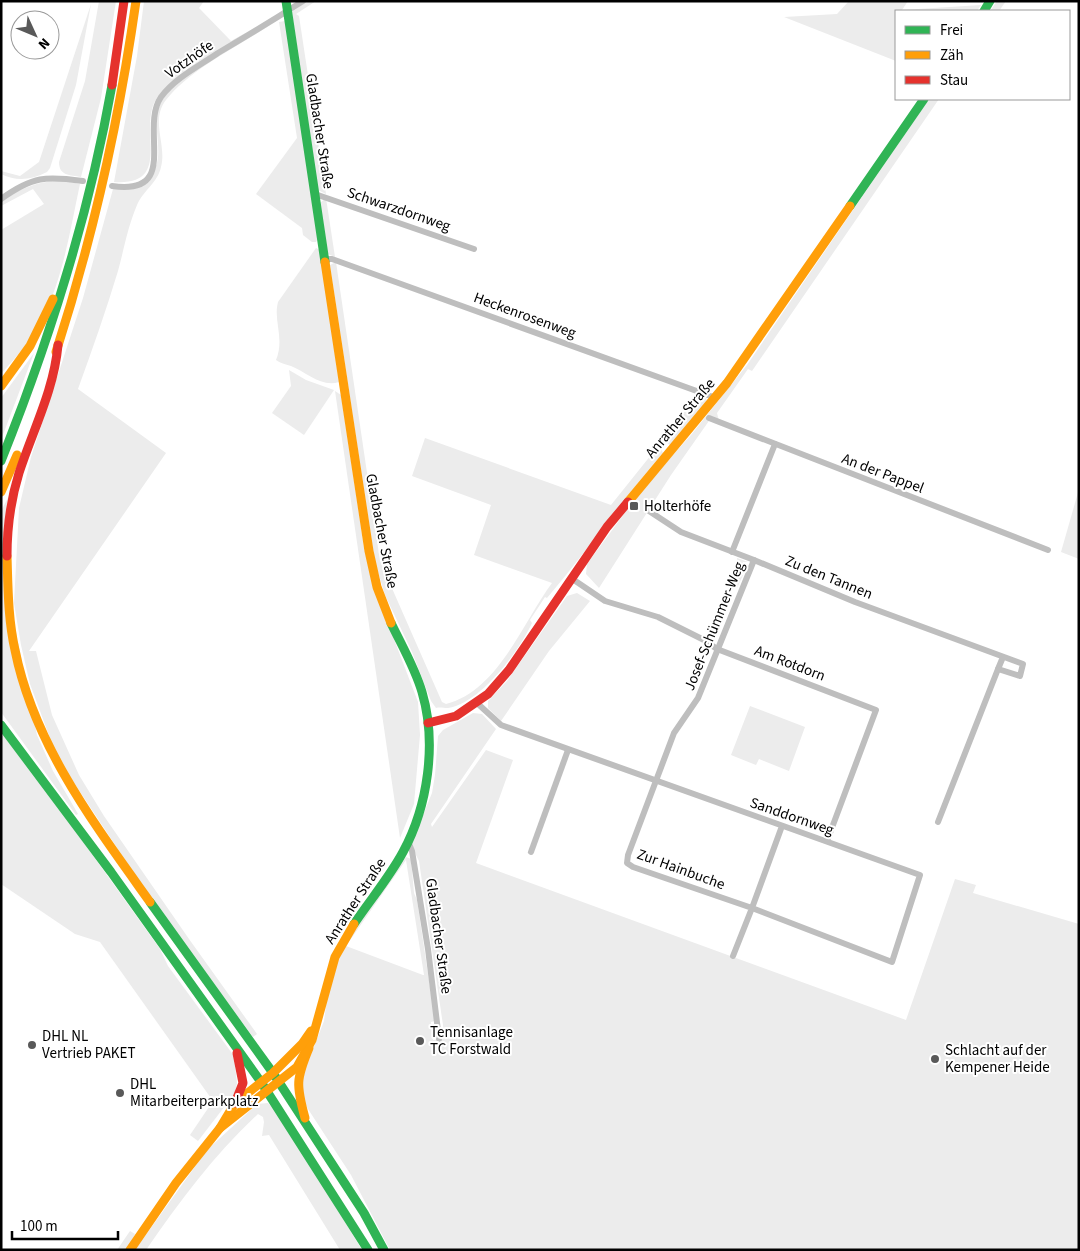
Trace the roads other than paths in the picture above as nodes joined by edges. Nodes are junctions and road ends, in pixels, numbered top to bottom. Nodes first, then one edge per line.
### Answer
1 (124, 1) edge
2 (136, 1) edge
3 (303, 1) edge
4 (287, 10) edge
5 (923, 100) edge
6 (83, 181) dead end
7 (112, 186) dead end
8 (90, 191) junction
9 (315, 194) junction
10 (1, 199) edge
11 (474, 249) dead end
12 (325, 259) junction
13 (58, 346) junction
14 (1, 386) edge
15 (716, 398) junction
16 (709, 418) dead end
17 (775, 444) junction
18 (1, 461) edge
19 (1, 492) edge
20 (649, 511) dead end
21 (1048, 550) dead end
22 (732, 552) junction
23 (754, 560) junction
24 (572, 578) junction
25 (717, 649) junction
26 (1003, 657) junction
27 (998, 669) junction
28 (477, 703) junction
29 (428, 723) junction
30 (1, 725) edge
31 (568, 750) junction
32 (655, 782) junction
33 (938, 822) dead end
34 (782, 826) junction
35 (408, 841) junction
36 (827, 841) junction
37 (531, 852) dead end
38 (752, 908) junction
39 (733, 956) dead end
40 (892, 962) joint
41 (323, 1006) junction
42 (439, 1039) dead end
43 (234, 1044) junction
44 (309, 1048) junction
45 (273, 1073) junction
46 (261, 1082) junction
47 (279, 1082) junction
48 (267, 1090) junction
49 (235, 1103) junction
50 (306, 1124) junction
51 (220, 1128) junction
52 (130, 1250) edge
53 (368, 1250) edge
54 (384, 1250) edge

1 - 8 main road
2 - 13 main road
3 - 4 street
4 - 7 street, Votzhöfe
4 - 9 main road, Gladbacher Straße
5 - 15 main road, Anrather Straße
6 - 10 street
8 - 14 main road
8 - 18 main road
9 - 11 street, Schwarzdornweg
9 - 12 main road, Gladbacher Straße
12 - 15 street, Heckenrosenweg
12 - 29 main road, Gladbacher Straße
13 - 19 main road
13 - 45 main road
15 - 24 main road, Anrather Straße
16 - 17 street, An der Pappel
17 - 21 street, An der Pappel
17 - 22 street, Josef-Schümmer-Weg
20 - 22 street, Zu den Tannen
22 - 23 street, Zu den Tannen
23 - 25 street, Josef-Schümmer-Weg
23 - 26 street, Zu den Tannen
24 - 25 street, Am Rotdorn
24 - 28 main road, Anrather Straße
25 - 32 street, Josef-Schümmer-Weg
25 - 36 street, Am Rotdorn
26 - 27 street
26 - 27 street, Zu den Tannen
27 - 33 street
28 - 29 main road, Anrather Straße
28 - 31 street, Sanddornweg
29 - 35 main road, Gladbacher Straße
30 - 43 main road
31 - 32 street, Sanddornweg
31 - 37 street
32 - 34 street, Sanddornweg
32 - 38 street, Zur Hainbuche
34 - 36 street, Sanddornweg
34 - 38 street
35 - 41 main road, Anrather Straße
35 - 42 street, Gladbacher Straße
36 - 40 street, Sanddornweg
38 - 39 street
38 - 40 street, Zur Hainbuche
41 - 44 main road, Anrather Straße
41 - 45 main road, Anrather Straße
43 - 46 main road
43 - 49 main road
44 - 47 main road, Anrather Straße
44 - 50 main road
45 - 46 main road, Anrather Straße
45 - 47 main road
46 - 48 main road
46 - 49 main road, Anrather Straße
47 - 48 main road, Anrather Straße
47 - 50 main road
48 - 51 main road, Anrather Straße
48 - 53 main road
49 - 51 main road, Anrather Straße
50 - 54 main road
51 - 52 main road, Anrather Straße

